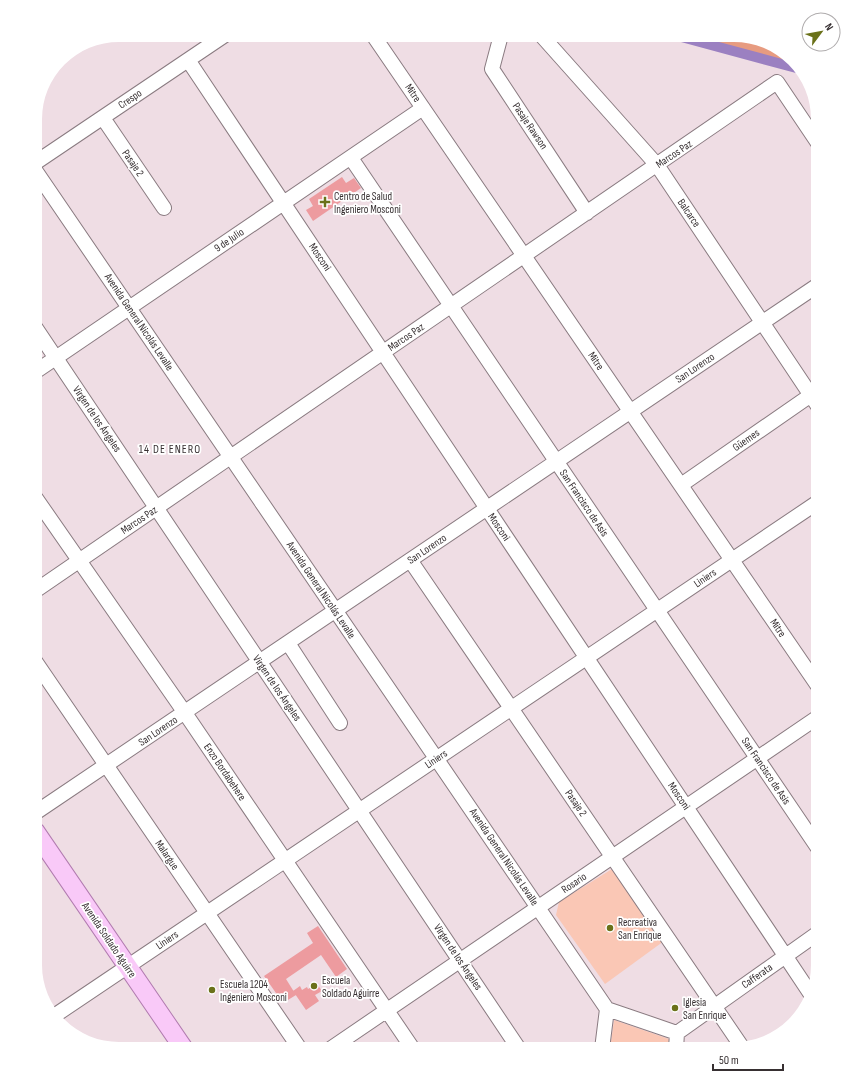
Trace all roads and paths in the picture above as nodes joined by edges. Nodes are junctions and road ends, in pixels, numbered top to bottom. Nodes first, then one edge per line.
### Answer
1 (215, 42) edge
2 (378, 42) edge
3 (499, 42) edge
4 (547, 42) edge
5 (188, 60) junction
6 (423, 108) junction
7 (102, 118) junction
8 (811, 132) edge
9 (42, 158) edge
10 (351, 158) junction
11 (657, 165) junction
12 (42, 180) edge
13 (284, 203) junction
14 (164, 208) dead end
15 (587, 213) junction
16 (524, 256) junction
17 (811, 290) edge
18 (451, 306) junction
19 (130, 308) junction
20 (762, 323) junction
21 (42, 337) edge
22 (383, 352) junction
23 (56, 358) junction
24 (42, 367) edge
25 (811, 396) edge
26 (811, 403) edge
27 (630, 412) junction
28 (231, 457) junction
29 (556, 462) junction
30 (681, 485) junction
31 (42, 507) edge
32 (811, 507) edge
33 (156, 508) junction
34 (487, 508) junction
35 (410, 560) junction
36 (732, 560) junction
37 (79, 561) junction
38 (42, 586) edge
39 (336, 610) junction
40 (657, 610) junction
41 (288, 643) junction
42 (587, 658) junction
43 (259, 662) junction
44 (42, 671) edge
45 (811, 676) edge
46 (511, 708) junction
47 (185, 713) junction
48 (811, 722) edge
49 (340, 723) dead end
50 (757, 758) junction
51 (436, 759) junction
52 (106, 766) junction
53 (686, 807) junction
54 (42, 808) edge
55 (359, 811) junction
56 (811, 838) edge
57 (42, 842) edge
58 (612, 857) junction
59 (42, 859) edge
60 (285, 860) junction
61 (538, 908) junction
62 (207, 913) junction
63 (811, 938) edge
64 (786, 956) junction
65 (460, 960) junction
66 (123, 970) junction
67 (807, 989) edge
68 (715, 1006) junction
69 (607, 1009) junction
70 (387, 1010) junction
71 (59, 1013) edge
72 (677, 1033) junction
73 (167, 1042) edge
74 (179, 1042) edge
75 (295, 1042) edge
76 (340, 1042) edge
77 (408, 1042) edge
78 (514, 1042) edge
79 (603, 1042) edge
80 (676, 1042) edge
81 (738, 1042) edge

1 - 5 street, Crespo
2 - 6 street, Mitre
3 - 15 street, Pasaje Rawson
4 - 11 street, Balcarce
5 - 7 street, Crespo
5 - 13 street, Mosconi
6 - 10 street, 9 de Julio
6 - 16 street, Mitre
7 - 9 street, Crespo
7 - 14 street, Pasaje 2
8 - 11 street, Marcos Paz
10 - 13 street, 9 de Julio
10 - 18 street, San Francisco de Asis
11 - 15 street, Marcos Paz
11 - 20 street, Balcarce
12 - 19 street, Avenida General Nicolás Levalle
13 - 19 street, 9 de Julio
13 - 22 street, Mosconi
15 - 16 street, Marcos Paz
16 - 18 street, Marcos Paz
16 - 27 street, Mitre
17 - 20 street, San Lorenzo
18 - 22 street, Marcos Paz
18 - 29 street, San Francisco de Asis
19 - 23 street, 9 de Julio
19 - 28 street, Avenida General Nicolás Levalle
20 - 25 street, Balcarce
20 - 27 street, San Lorenzo
21 - 23 street, Virgen de los Ángeles
22 - 28 street, Marcos Paz
22 - 34 street, Mosconi
23 - 24 street, 9 de Julio
23 - 33 street, Virgen de los Ángeles
26 - 30 street, Güemes
27 - 29 street, San Lorenzo
27 - 30 street, Mitre
28 - 33 street, Marcos Paz
28 - 39 street, Avenida General Nicolás Levalle
29 - 34 street, San Lorenzo
29 - 40 street, San Francisco de Asis
30 - 36 street, Mitre
31 - 37 street, Enzo Bordabehere
32 - 36 street, Liniers
33 - 37 street, Marcos Paz
33 - 43 street, Virgen de los Ángeles
34 - 35 street, San Lorenzo
34 - 42 street, Mosconi
35 - 39 street, San Lorenzo
35 - 46 street, Pasaje 2
36 - 40 street, Liniers
36 - 45 street, Mitre
37 - 38 street, Marcos Paz
37 - 47 street, Enzo Bordabehere
39 - 41 street, San Lorenzo
39 - 51 street, Avenida General Nicolás Levalle
40 - 42 street, Liniers
40 - 50 street, San Francisco de Asis
41 - 43 street, San Lorenzo
41 - 49 street
42 - 46 street, Liniers
42 - 53 street, Mosconi
43 - 47 street, San Lorenzo
43 - 55 street, Virgen de los Ángeles
44 - 52 street, Malargue
46 - 51 street, Liniers
46 - 58 street, Pasaje 2
47 - 52 street, San Lorenzo
47 - 60 street, Enzo Bordabehere
48 - 50 street, Rosario
50 - 53 street, Rosario
50 - 56 street, San Francisco de Asis
51 - 55 street, Liniers
51 - 61 street, Avenida General Nicolás Levalle
52 - 54 street, San Lorenzo
52 - 62 street, Malargue
53 - 58 street, Rosario
53 - 64 street, Mosconi
55 - 60 street, Liniers
55 - 65 street, Virgen de los Ángeles
57 - 66 main road, Avenida Soldado Aguirre
58 - 61 street, Rosario
58 - 68 street, Pasaje 2
59 - 66 main road, Avenida Soldado Aguirre
60 - 62 street, Liniers
60 - 70 street, Enzo Bordabehere
61 - 65 street, Rosario
61 - 69 street, Avenida General Nicolás Levalle
62 - 66 street, Liniers
62 - 75 street, Malargue
63 - 64 street, Cafferata
64 - 67 street, Mosconi
64 - 68 street, Cafferata
65 - 70 street, Rosario
65 - 78 street, Virgen de los Ángeles
66 - 71 street, Liniers
66 - 73 main road, Avenida Soldado Aguirre
66 - 74 main road, Avenida Soldado Aguirre
68 - 72 street, Cafferata
68 - 81 street, Pasaje 2
69 - 72 street
69 - 79 street
70 - 76 street, Rosario
70 - 77 street, Enzo Bordabehere
72 - 80 street

